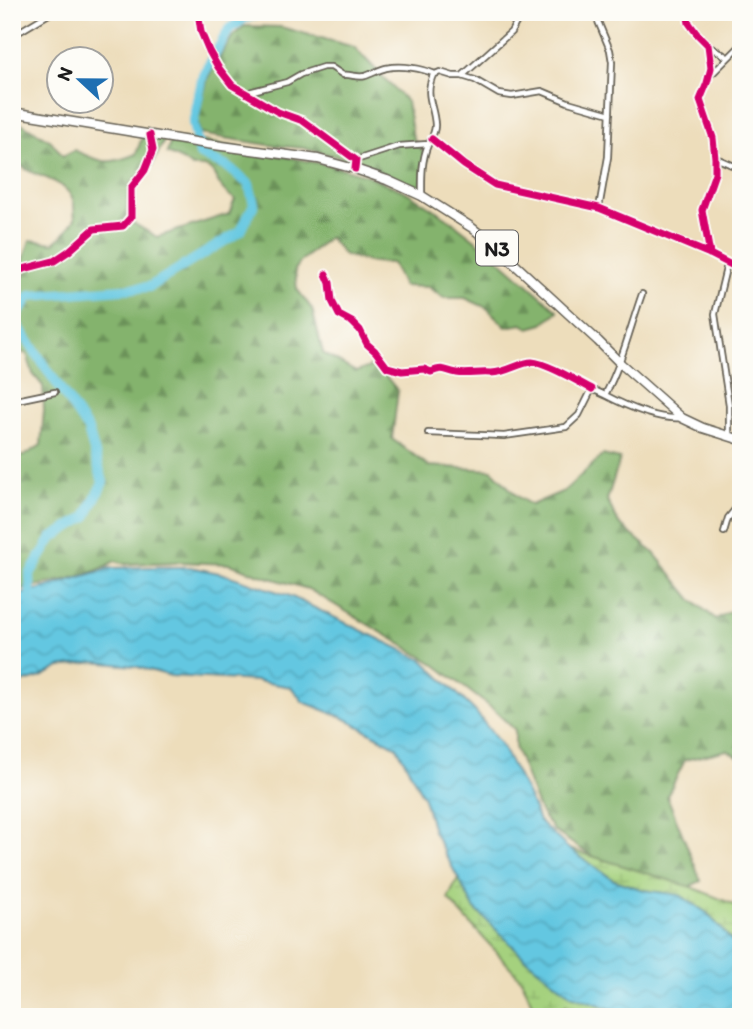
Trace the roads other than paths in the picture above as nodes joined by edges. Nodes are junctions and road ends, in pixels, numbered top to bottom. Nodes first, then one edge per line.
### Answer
1 (52, 12) edge
2 (198, 12) edge
3 (522, 12) edge
4 (587, 12) edge
5 (687, 12) edge
6 (12, 36) edge
7 (708, 45) junction
8 (741, 45) edge
9 (727, 57) junction
10 (436, 74) junction
11 (461, 76) junction
12 (708, 79) junction
13 (245, 93) junction
14 (12, 112) edge
15 (610, 114) junction
16 (150, 135) junction
17 (430, 141) junction
18 (715, 158) junction
19 (356, 165) junction
20 (741, 169) edge
21 (422, 196) junction
22 (599, 208) junction
23 (710, 254) junction
24 (727, 264) junction
25 (741, 270) edge
26 (12, 272) edge
27 (326, 274) dead end
28 (642, 294) dead end
29 (620, 363) junction
30 (592, 390) junction
31 (55, 392) dead end
32 (605, 395) junction
33 (12, 401) edge
34 (682, 418) junction
35 (428, 433) dead end
36 (729, 437) junction
37 (741, 440) edge
38 (741, 502) edge
39 (724, 532) dead end

1 - 6 street
2 - 13 street
3 - 11 street
4 - 15 street
5 - 7 street
7 - 9 street
7 - 12 street
8 - 9 street
9 - 12 street
10 - 11 street
10 - 13 street
10 - 17 street
11 - 15 street
12 - 18 street
13 - 19 street
14 - 16 highway, N3
15 - 22 street
16 - 19 highway, N3
16 - 26 street
17 - 19 street
17 - 21 street
17 - 22 street
18 - 20 street
18 - 23 street
19 - 21 highway, N3
21 - 29 highway, N3
22 - 23 street
23 - 24 street
24 - 25 street
24 - 36 street
27 - 30 street
28 - 29 street
29 - 32 street
29 - 34 highway, N3
30 - 32 street
30 - 35 street
31 - 33 street
32 - 34 street
34 - 36 highway, N3
36 - 37 highway, N3
38 - 39 street

